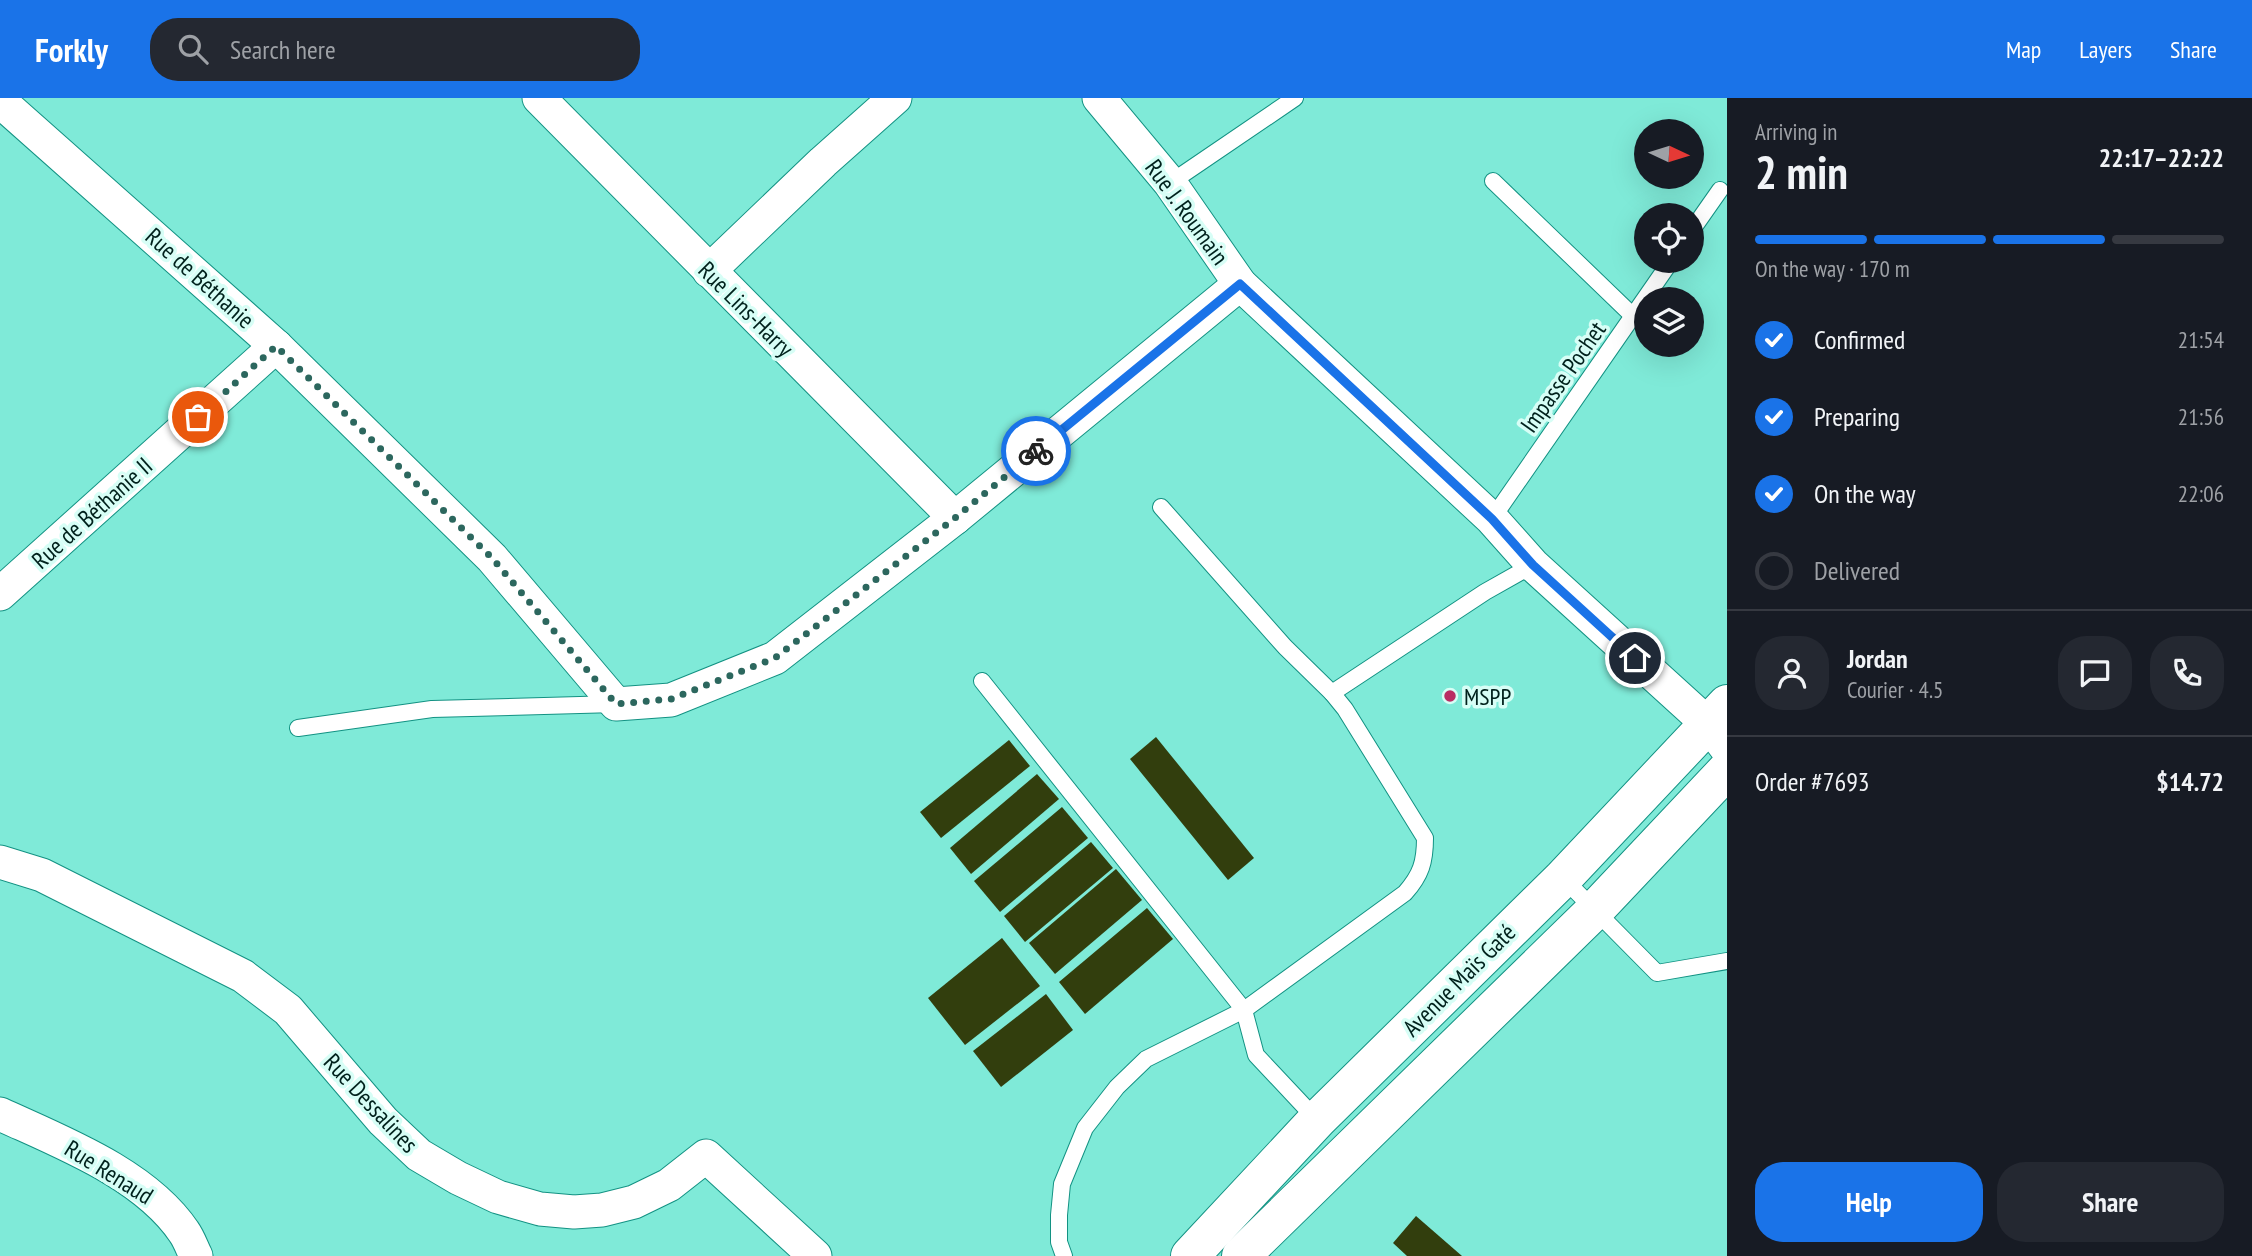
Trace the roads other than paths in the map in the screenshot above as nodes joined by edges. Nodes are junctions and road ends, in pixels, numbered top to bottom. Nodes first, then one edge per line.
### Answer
1 (539, 98) edge
2 (895, 98) edge
3 (1099, 98) edge
4 (1295, 98) edge
5 (0, 101) edge
6 (1493, 181) dead end
7 (1170, 183) junction
8 (1720, 190) dead end
9 (1704, 213) edge
10 (709, 271) junction
11 (1663, 273) edge
12 (1240, 284) junction
13 (1633, 316) junction
14 (276, 346) junction
15 (1161, 507) dead end
16 (955, 518) junction
17 (1492, 519) junction
18 (1533, 565) junction
19 (7, 576) edge
20 (982, 681) dead end
21 (1332, 693) junction
22 (616, 704) junction
23 (1721, 726) edge
24 (298, 728) dead end
25 (1727, 770) edge
26 (0, 862) edge
27 (1563, 878) junction
28 (1594, 911) junction
29 (1727, 961) edge
30 (1244, 1010) junction
31 (0, 1114) edge
32 (1317, 1120) junction
33 (1240, 1242) edge
34 (196, 1256) edge
35 (815, 1256) edge
36 (1064, 1256) edge
37 (1190, 1256) edge

1 - 10 street, Rue Lins-Harry
2 - 10 street
3 - 7 street, Rue J. Roumain
4 - 7 lane
5 - 14 street, Rue de Béthanie
6 - 13 lane
7 - 12 street, Rue J. Roumain
8 - 9 lane
10 - 16 street, Rue Lins-Harry
11 - 13 lane, Impasse Pochet
12 - 16 street
12 - 17 street, Rue J. Roumain
13 - 17 lane, Impasse Pochet
14 - 19 street, Rue de Béthanie II
14 - 22 street, Rue de Béthanie
15 - 21 lane
16 - 22 street
17 - 18 street, Rue J. Roumain
18 - 21 lane
18 - 23 street, Rue J. Roumain
20 - 30 lane
21 - 30 lane
22 - 24 lane
23 - 27 main road, Avenue Maïs Gaté
25 - 28 main road, Avenue Maïs Gaté
26 - 35 street, Rue Dessalines
27 - 28 lane
27 - 32 main road, Avenue Maïs Gaté
28 - 29 lane
28 - 33 main road, Avenue Maïs Gaté
30 - 32 lane
30 - 36 lane
31 - 34 street, Rue Renaud
32 - 33 main road, Avenue Maïs Gaté
33 - 37 main road, Avenue Maïs Gaté

